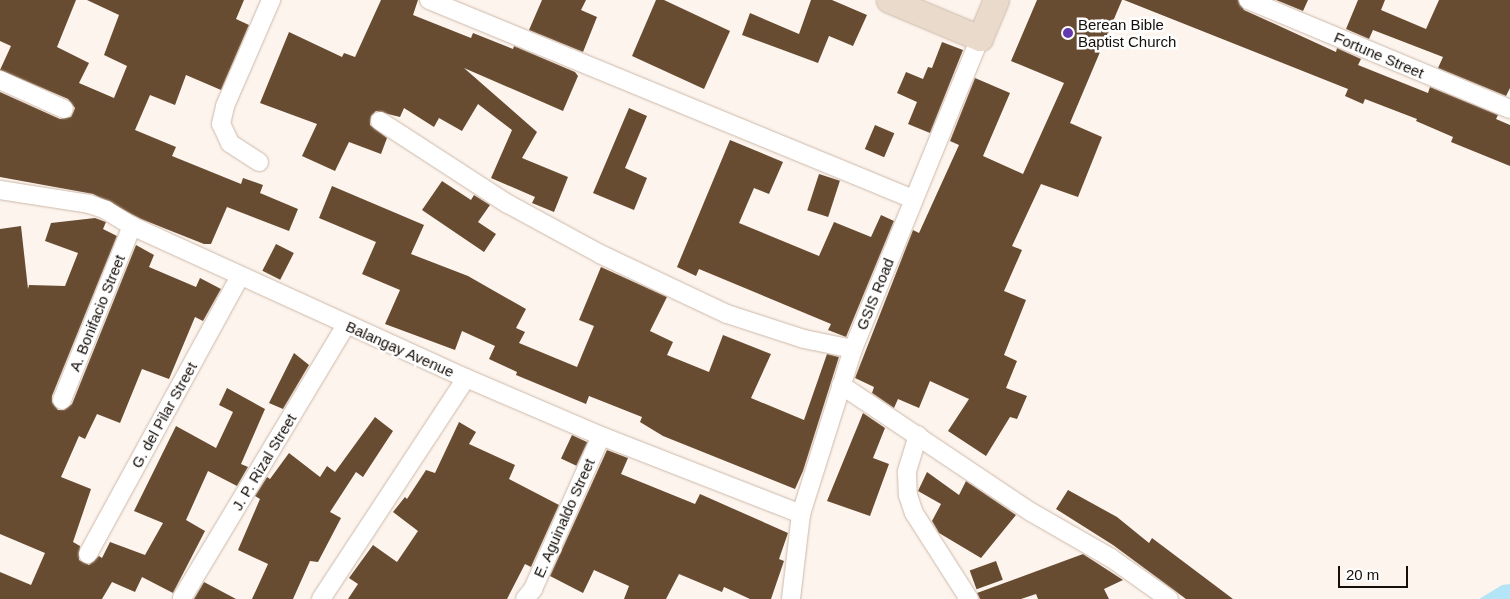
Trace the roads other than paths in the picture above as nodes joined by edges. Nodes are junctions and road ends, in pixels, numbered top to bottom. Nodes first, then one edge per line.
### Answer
1 (271, 0) edge
2 (429, 0) edge
3 (889, 0) edge
4 (996, 0) edge
5 (1248, 0) edge
6 (980, 38) junction
7 (0, 80) edge
8 (1510, 109) edge
9 (64, 110) dead end
10 (380, 121) dead end
11 (258, 162) dead end
12 (0, 190) edge
13 (913, 199) junction
14 (132, 226) junction
15 (240, 276) junction
16 (346, 325) junction
17 (853, 349) junction
18 (466, 378) junction
19 (841, 385) junction
20 (62, 400) dead end
21 (918, 435) junction
22 (601, 436) junction
23 (801, 514) junction
24 (88, 554) dead end
25 (182, 598) edge
26 (321, 599) edge
27 (525, 599) edge
28 (791, 599) edge
29 (969, 599) edge
30 (1170, 599) edge

1 - 11 street
2 - 13 street
3 - 6 main road
4 - 6 main road, GSIS Road
5 - 8 street, Fortune Street
6 - 13 street, GSIS Road
7 - 9 street
10 - 17 street
12 - 14 street, Balangay Avenue
13 - 17 street, GSIS Road
14 - 15 street, Balangay Avenue
14 - 20 street, A. Bonifacio Street
15 - 16 street, Balangay Avenue
15 - 24 street, G. del Pilar Street
16 - 18 street, Balangay Avenue
16 - 25 street, J. P. Rizal Street
17 - 19 street, GSIS Road
18 - 22 street, Balangay Avenue
18 - 26 street
19 - 21 street
19 - 23 street, GSIS Road
21 - 29 street
21 - 30 street
22 - 23 street, Balangay Avenue
22 - 27 street, E. Aguinaldo Street
23 - 28 street, GSIS Road

